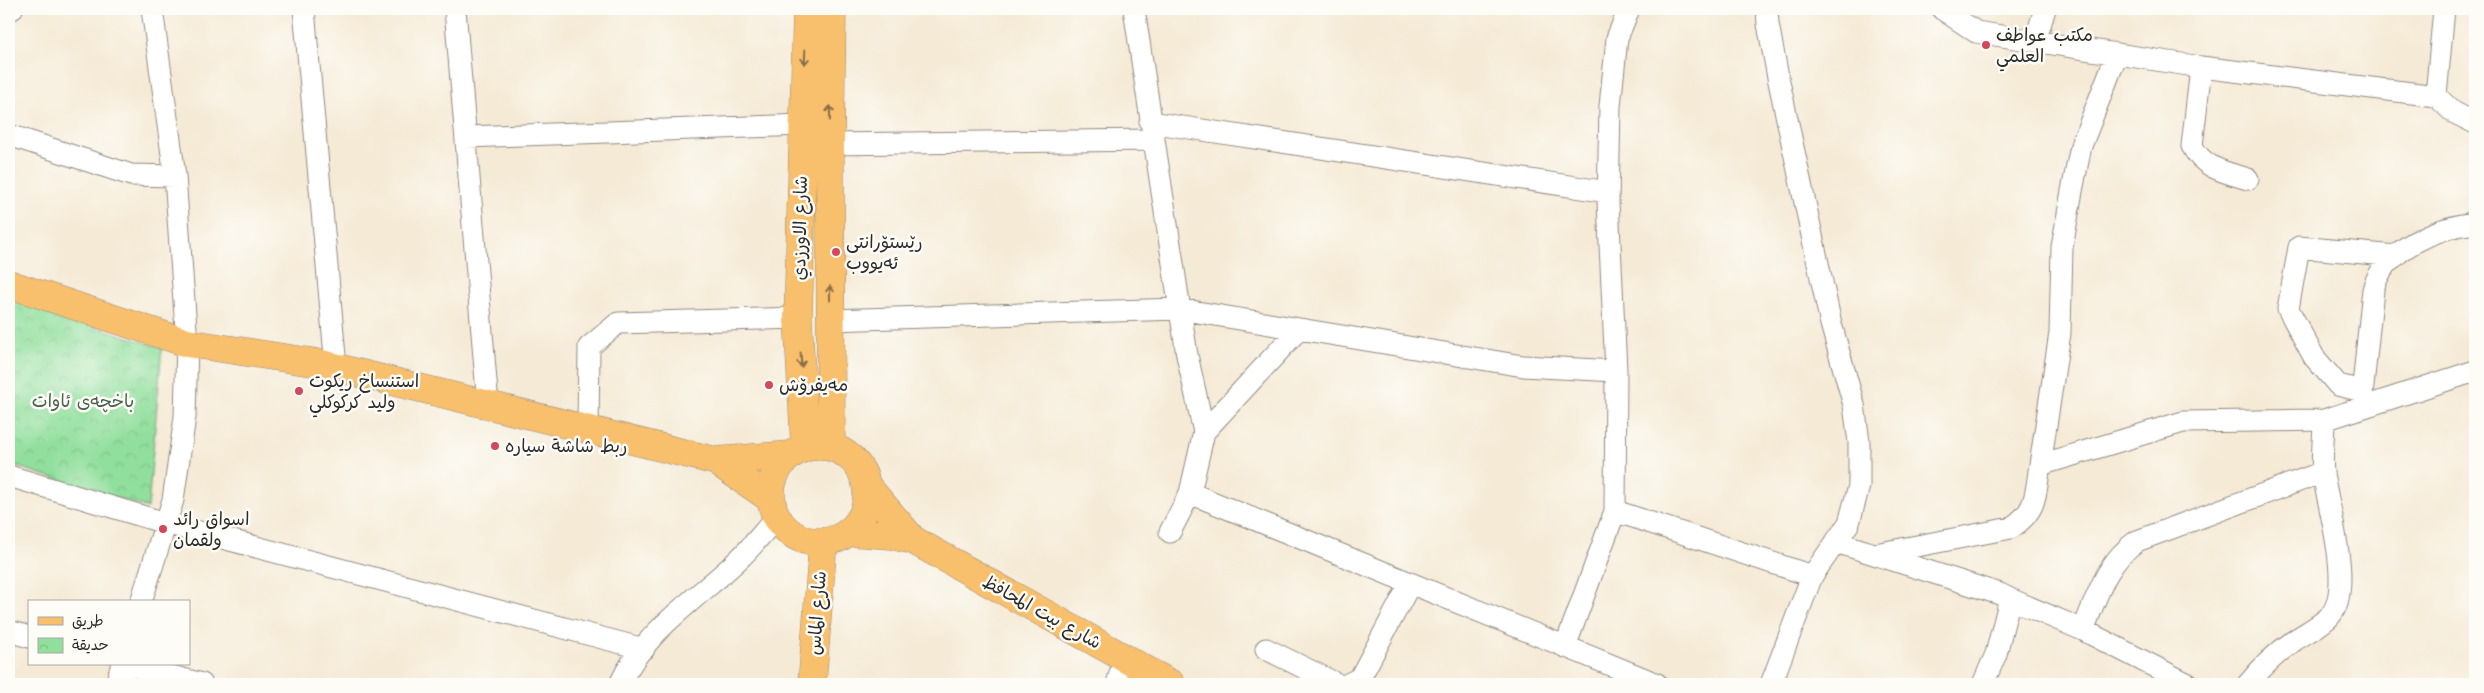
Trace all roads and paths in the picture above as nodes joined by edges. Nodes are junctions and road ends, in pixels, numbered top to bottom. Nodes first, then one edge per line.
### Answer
1 (152, 9) edge
2 (304, 9) edge
3 (455, 9) edge
4 (807, 9) edge
5 (832, 9) edge
6 (1134, 9) edge
7 (1629, 9) edge
8 (1768, 9) edge
9 (1942, 9) edge
10 (2045, 9) edge
11 (2444, 9) edge
12 (2035, 41) junction
13 (2117, 54) junction
14 (2201, 68) junction
15 (2436, 96) junction
16 (2475, 123) edge
17 (803, 125) junction
18 (1152, 131) junction
19 (9, 135) edge
20 (466, 137) junction
21 (830, 144) junction
22 (175, 176) junction
23 (2248, 179) dead end
24 (1608, 192) junction
25 (2475, 223) edge
26 (2396, 256) junction
27 (9, 284) edge
28 (1179, 309) junction
29 (798, 318) junction
30 (830, 320) junction
31 (1299, 329) junction
32 (187, 343) junction
33 (336, 367) junction
34 (1616, 371) junction
35 (2475, 372) edge
36 (2362, 399) junction
37 (488, 405) junction
38 (2324, 420) junction
39 (588, 430) junction
40 (1204, 432) junction
41 (809, 450) junction
42 (716, 461) junction
43 (2040, 465) junction
44 (2323, 472) junction
45 (9, 476) edge
46 (866, 485) junction
47 (1190, 493) junction
48 (774, 508) junction
49 (1615, 511) junction
50 (166, 524) junction
51 (1170, 532) dead end
52 (835, 537) junction
53 (913, 540) junction
54 (1836, 542) junction
55 (1875, 554) junction
56 (1812, 576) junction
57 (1410, 584) junction
58 (2010, 599) junction
59 (142, 600) edge
60 (2083, 630) junction
61 (9, 631) edge
62 (28, 637) edge
63 (1565, 647) junction
64 (644, 649) junction
65 (1266, 649) dead end
66 (123, 666) edge
67 (132, 666) edge
68 (1120, 671) edge
69 (116, 684) edge
70 (202, 684) edge
71 (620, 684) edge
72 (812, 684) edge
73 (1171, 684) edge
74 (1337, 684) edge
75 (1348, 684) edge
76 (1657, 684) edge
77 (1771, 684) edge
78 (1983, 684) edge
79 (2188, 684) edge
80 (2248, 684) edge

1 - 22 street
2 - 33 street
3 - 20 street
4 -> 17 main road, شارع الاورزدي
21 -> 5 main road, شارع الاورزدي
6 - 18 street
7 - 24 street
8 - 54 street
9 - 12 street
10 - 12 street
11 - 15 street
12 - 13 street
13 - 14 street
13 - 43 street
14 - 15 street
14 - 23 street
15 - 16 street
17 - 20 street
17 - 29 main road, شارع الاورزدي
18 - 21 street
18 - 24 street
18 - 28 street
19 - 22 street
20 - 37 street
30 -> 21 main road, شارع الاورزدي
22 - 32 street
24 - 34 street
25 - 26 street
26 - 36 street
26 - 36 street
27 - 32 main road
28 - 30 street
28 - 31 street
28 - 40 street
29 - 39 street
29 -> 41 main road, شارع الاورزدي
30 - 41 main road, شارع الاورزدي
31 - 34 street
31 - 40 street
32 - 33 main road
32 - 50 street
33 - 37 main road
34 - 49 street
35 - 36 street
36 - 38 street
37 - 39 main road
38 - 43 street
38 - 44 street
39 - 42 main road
40 - 47 street
41 - 42 main road
41 - 46 main road
41 - 48 main road
42 - 48 main road
43 - 55 street
44 - 60 street
44 - 80 street
45 - 50 street
46 - 52 main road
46 - 53 main road, شارع بيت المحافظ
47 - 51 street
47 - 57 street
48 - 52 main road
48 - 64 street
49 - 56 street
49 - 63 street
50 - 59 street
50 - 64 street
52 - 53 main road, شارع بيت المحافظ
52 - 72 main road, شارع الماس
53 - 68 main road, شارع بيت المحافظ
54 - 55 street
54 - 56 street
55 - 58 street
56 - 77 street
57 - 63 street
57 - 75 street
58 - 60 street
58 - 78 street
60 - 79 street
61 - 62 street
63 - 76 street
64 - 71 street
65 - 74 street
66 - 69 street
67 - 70 street
68 - 73 main road, شارع بيت المحافظ

